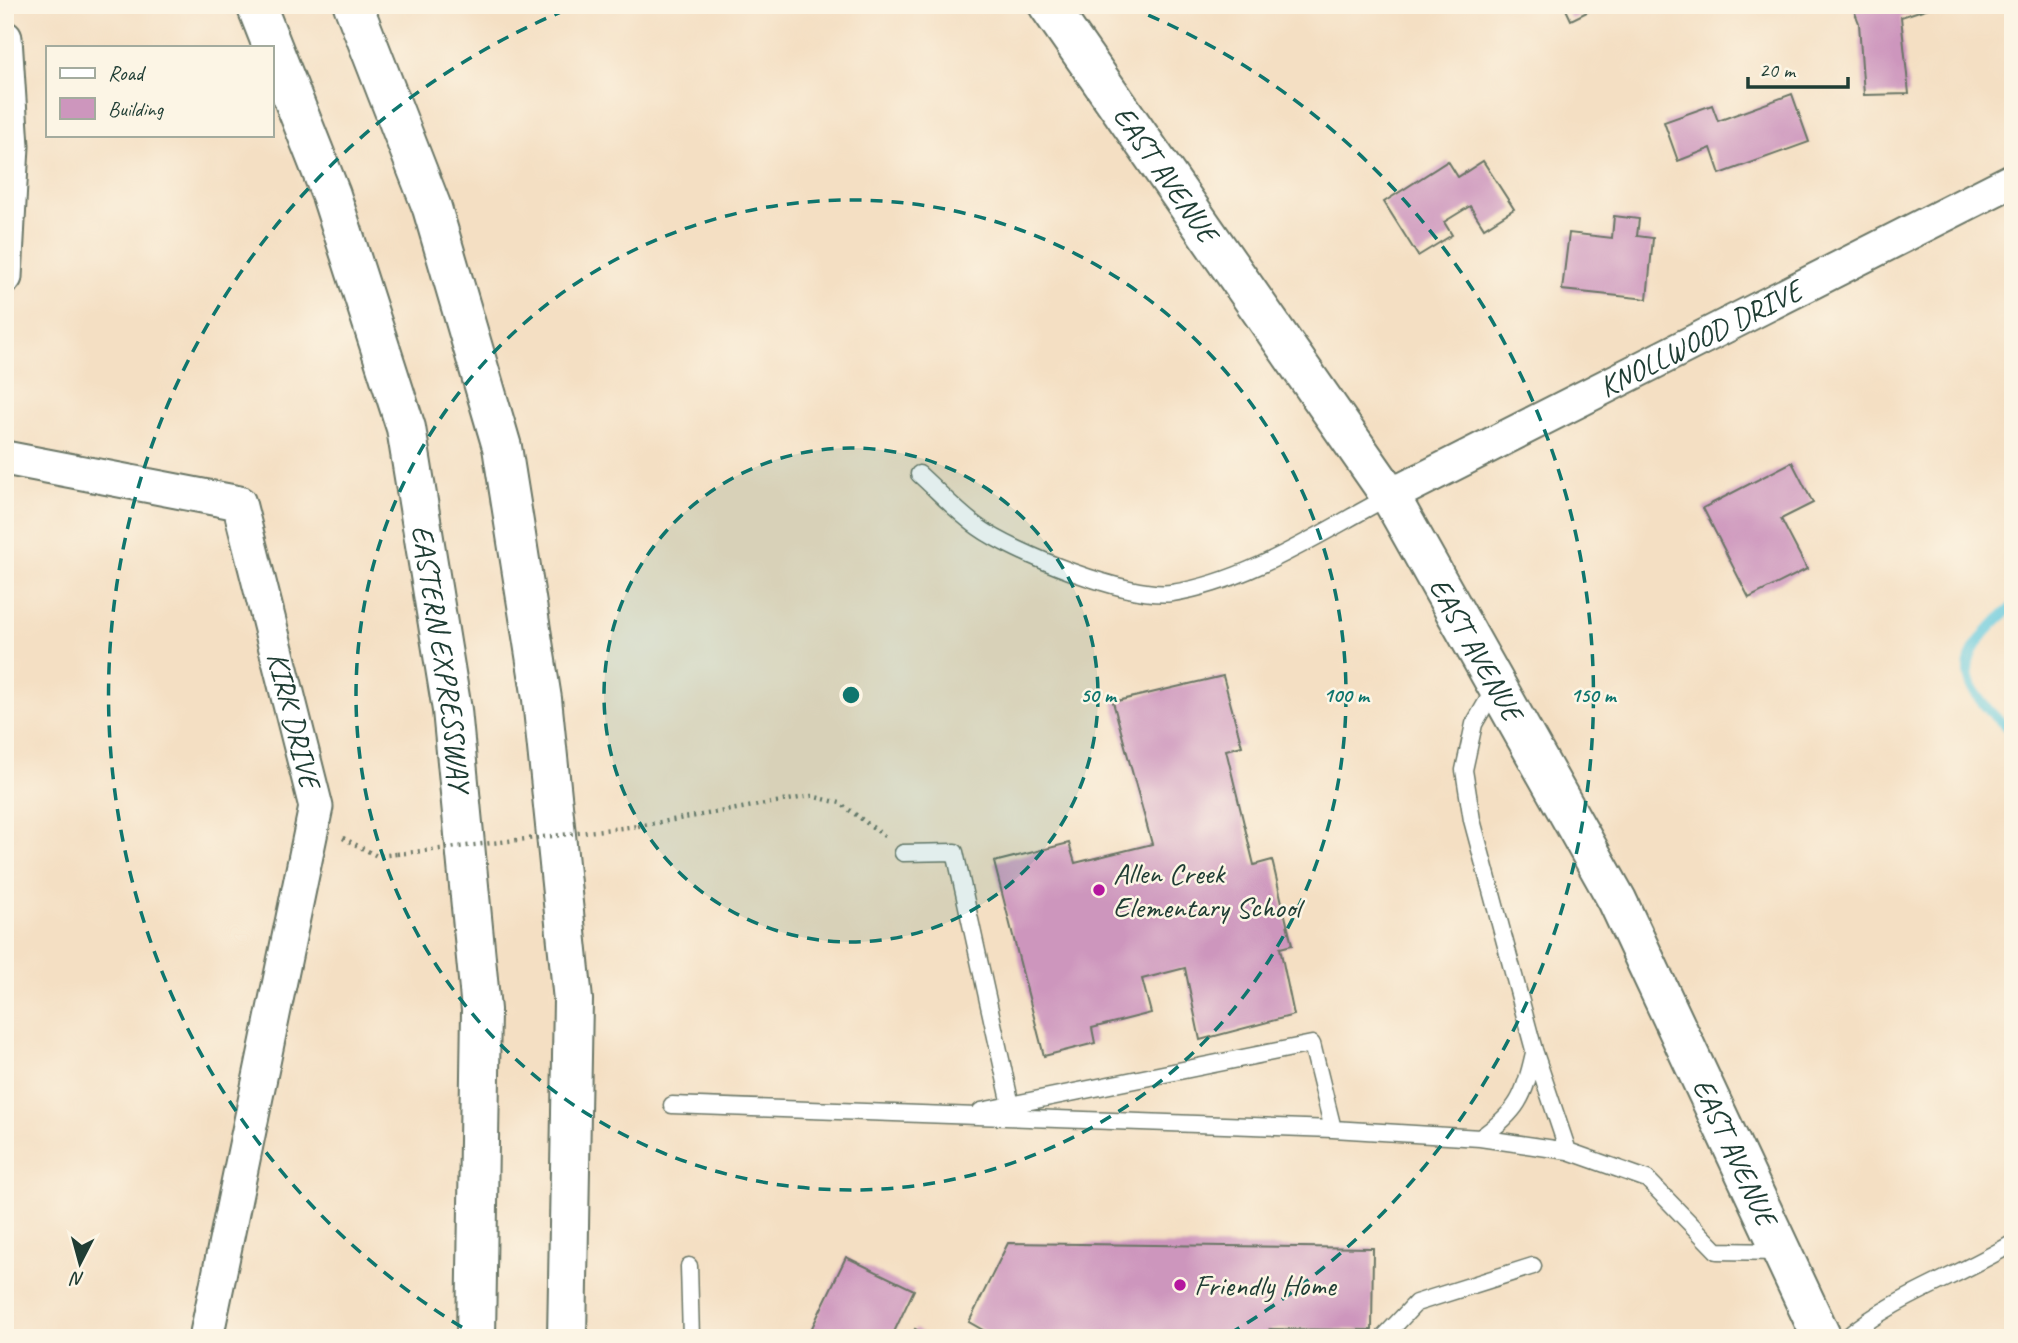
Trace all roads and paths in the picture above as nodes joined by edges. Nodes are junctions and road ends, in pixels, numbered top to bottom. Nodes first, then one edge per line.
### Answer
1 (256, 5) edge
2 (354, 5) edge
3 (1048, 5) edge
4 (5, 38) edge
5 (272, 46) edge
6 (273, 48) edge
7 (2013, 180) edge
8 (5, 277) edge
9 (5, 458) edge
10 (919, 474) dead end
11 (1390, 496) junction
12 (1497, 684) junction
13 (313, 821) junction
14 (903, 853) joint
15 (1534, 1050) junction
16 (672, 1105) dead end
17 (1011, 1105) junction
18 (955, 1116) junction
19 (1333, 1129) junction
20 (1480, 1138) junction
21 (1567, 1152) junction
22 (2013, 1243) edge
23 (1784, 1252) junction
24 (689, 1266) dead end
25 (1533, 1266) dead end
26 (206, 1338) edge
27 (476, 1338) edge
28 (567, 1338) edge
29 (691, 1338) edge
30 (1383, 1338) edge
31 (1822, 1338) edge
32 (1846, 1338) edge

1 - 5 main road, EASTERN EXPRESSWAY
2 - 28 main road
3 - 11 main road, EAST AVENUE
4 - 8 street
6 - 27 main road, EASTERN EXPRESSWAY
7 - 11 street, KNOLLWOOD DRIVE
9 - 13 street, KIRK DRIVE
10 - 11 lane
11 - 12 main road, EAST AVENUE
12 - 15 lane
12 - 23 main road, EAST AVENUE
13 - 14 path, bridge
13 - 26 street, KIRK DRIVE
14 - 17 lane
15 - 20 lane
15 - 21 lane
16 - 18 lane
17 - 18 lane
17 - 19 lane
18 - 19 lane
19 - 20 lane
20 - 21 lane
21 - 23 lane
22 - 32 lane
23 - 31 main road, EAST AVENUE
24 - 29 lane
25 - 30 lane

